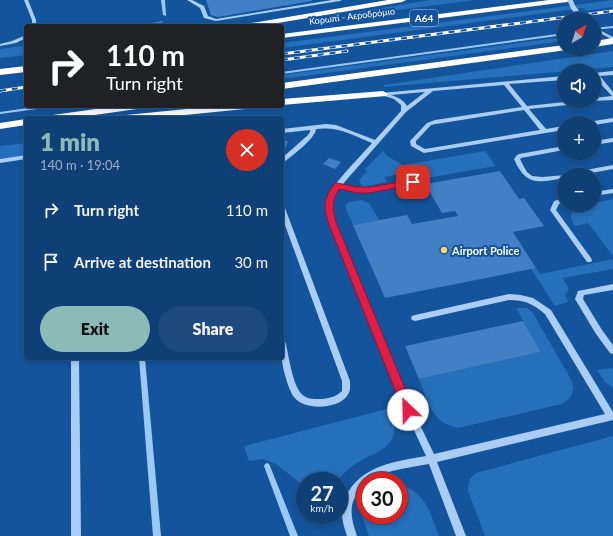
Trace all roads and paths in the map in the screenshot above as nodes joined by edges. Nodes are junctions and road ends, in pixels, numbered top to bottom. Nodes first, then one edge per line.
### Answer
1 (26, 0) edge
2 (189, 0) edge
3 (340, 0) edge
4 (402, 0) edge
5 (567, 0) edge
6 (570, 0) edge
7 (576, 12) edge
8 (34, 24) edge
9 (258, 24) edge
10 (601, 32) edge
11 (284, 36) edge
12 (24, 37) edge
13 (613, 40) edge
14 (601, 43) edge
15 (0, 45) edge
16 (557, 49) edge
17 (24, 66) edge
18 (24, 69) edge
19 (2, 72) edge
20 (613, 73) edge
21 (601, 74) edge
22 (557, 79) edge
23 (601, 82) edge
24 (505, 83) junction
25 (284, 86) edge
26 (431, 90) junction
27 (383, 94) junction
28 (613, 97) edge
29 (601, 99) edge
30 (284, 102) edge
31 (557, 104) edge
32 (123, 108) edge
33 (224, 108) edge
34 (526, 108) junction
35 (404, 111) junction
36 (67, 116) edge
37 (146, 116) edge
38 (613, 120) edge
39 (24, 122) edge
40 (601, 122) edge
41 (0, 126) edge
42 (313, 126) junction
43 (24, 129) edge
44 (557, 129) edge
45 (0, 131) edge
46 (284, 131) edge
47 (544, 131) junction
48 (613, 140) edge
49 (376, 142) junction
50 (601, 143) edge
51 (557, 149) edge
52 (24, 157) edge
53 (284, 159) edge
54 (0, 161) edge
55 (613, 167) edge
56 (601, 169) edge
57 (557, 177) edge
58 (413, 182) dead end
59 (337, 186) junction
60 (613, 191) edge
61 (601, 193) edge
62 (557, 202) edge
63 (284, 213) edge
64 (589, 260) dead end
65 (613, 287) edge
66 (415, 318) dead end
67 (284, 351) edge
68 (613, 351) edge
69 (75, 360) edge
70 (612, 417) edge
71 (432, 459) junction
72 (76, 536) edge
73 (352, 536) edge
74 (461, 536) edge

1 - 8 street
2 - 3 street
4 - 9 highway
5 - 11 highway, Κορωπί - Αεροδρόμιο / Α64
6 - 7 street, bridge
10 - 13 street
12 - 15 street
13 - 14 highway
16 - 25 highway
17 - 19 highway
18 - 19 highway
20 - 21 street
22 - 24 street
23 - 28 street
24 - 26 street
24 - 34 street
26 - 27 street
26 - 35 street
27 - 30 highway
27 - 35 street
28 - 29 street
31 - 34 street
32 - 36 highway
33 - 37 highway
34 - 47 street
34 - 47 street
35 - 49 street
38 - 40 street
39 - 41 highway
42 - 46 street
42 - 49 street
42 - 53 street
43 - 45 highway
44 - 47 street
48 - 50 street
49 - 59 street
51 - 57 street
52 - 54 street
55 - 56 street
58 - 59 street
59 - 71 street
60 - 61 street
62 - 64 street
63 - 67 street
65 - 68 street
66 - 70 street
69 - 72 street
70 - 71 street
71 - 73 street
71 - 74 street

